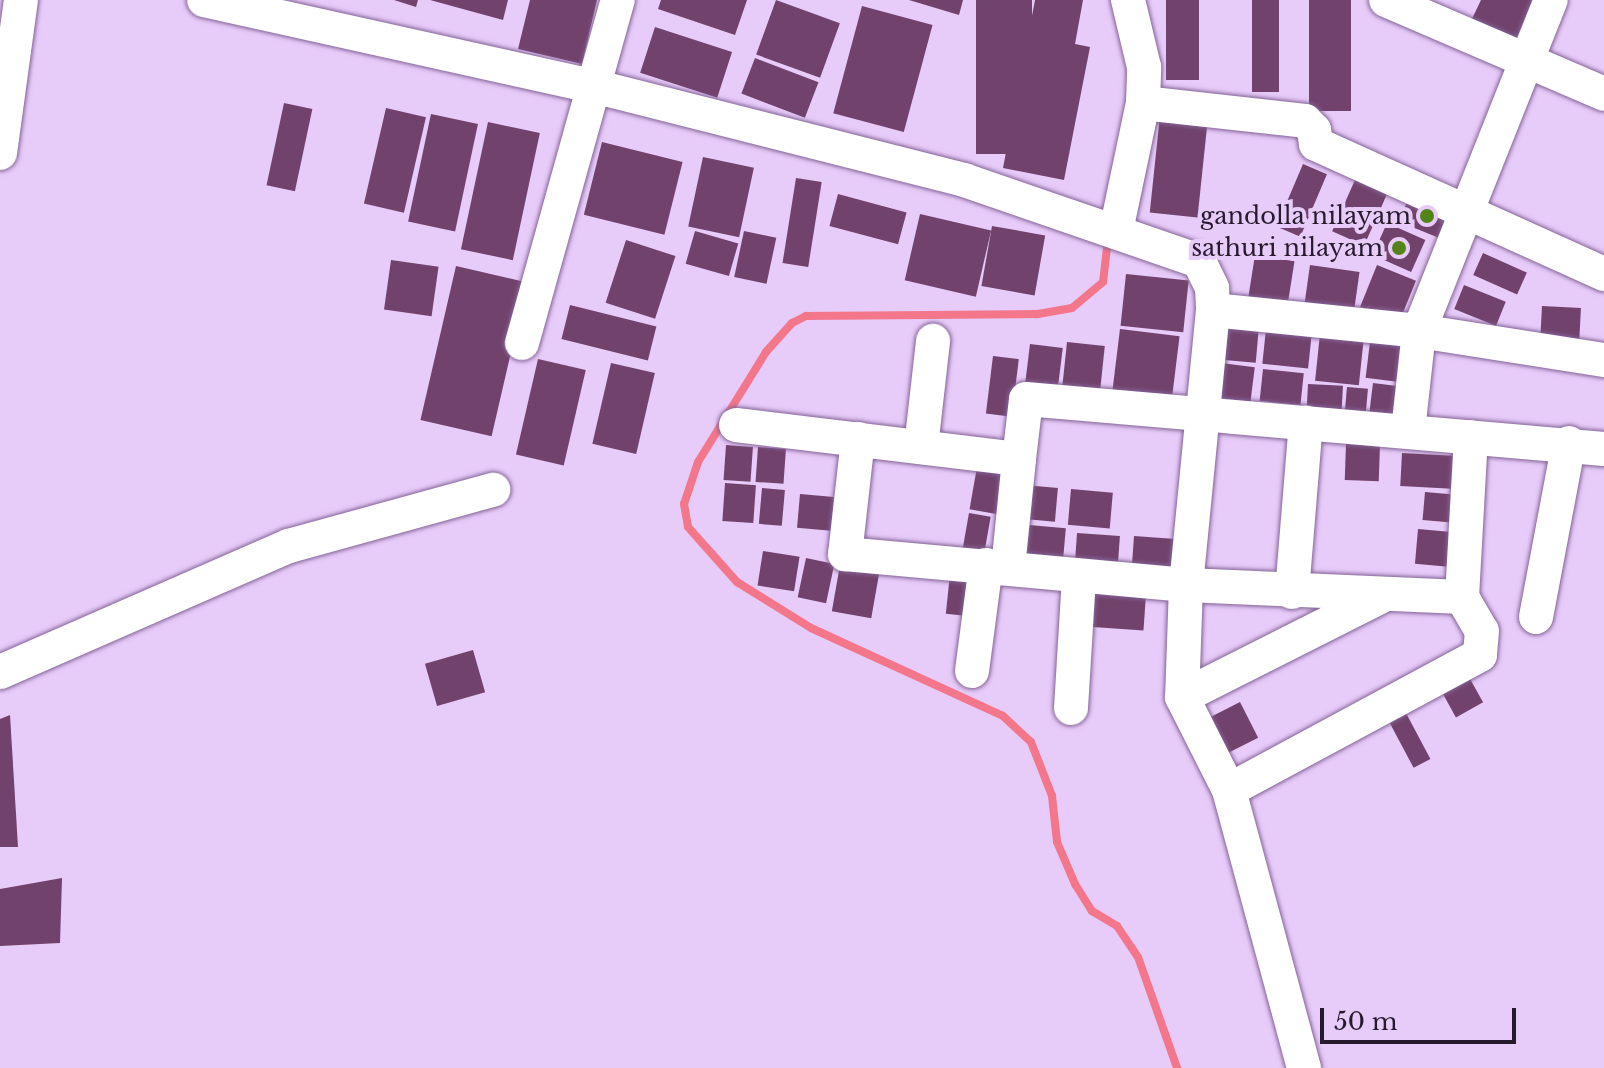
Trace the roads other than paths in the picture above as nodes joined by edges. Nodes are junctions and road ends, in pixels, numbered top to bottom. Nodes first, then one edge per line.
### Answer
1 (21, 0) edge
2 (204, 0) edge
3 (618, 0) edge
4 (1128, 0) edge
5 (1386, 0) edge
6 (1551, 0) edge
7 (1525, 61) junction
8 (593, 86) junction
9 (1604, 94) edge
10 (1143, 103) junction
11 (0, 153) edge
12 (1469, 209) junction
13 (1116, 231) junction
14 (1604, 274) edge
15 (1213, 310) junction
16 (1419, 331) junction
17 (933, 341) dead end
18 (522, 343) dead end
19 (1604, 360) edge
20 (1202, 412) junction
21 (1306, 423) junction
22 (736, 425) dead end
23 (1408, 431) junction
24 (1471, 437) junction
25 (858, 439) junction
26 (1569, 443) junction
27 (921, 447) junction
28 (1604, 449) edge
29 (1019, 459) junction
30 (493, 490) dead end
31 (997, 566) junction
32 (1079, 576) junction
33 (1186, 585) junction
34 (1292, 592) junction
35 (1385, 595) junction
36 (1462, 597) junction
37 (1536, 617) dead end
38 (972, 671) dead end
39 (0, 672) edge
40 (1182, 697) junction
41 (1071, 708) dead end
42 (1229, 790) junction
43 (1304, 1068) edge

1 - 11 street
2 - 8 street
3 - 8 street
4 - 10 street
5 - 7 street
6 - 7 street
7 - 9 street
7 - 12 street
8 - 13 street
8 - 18 street
10 - 12 street
10 - 13 street
12 - 14 street
12 - 16 street
13 - 15 street
15 - 16 street
15 - 20 street
16 - 19 street
16 - 23 street
17 - 27 street
20 - 21 street
20 - 29 street
20 - 33 street
21 - 23 street
21 - 34 street
22 - 25 street
23 - 24 street
24 - 26 street
24 - 36 street
25 - 27 street
25 - 31 street
26 - 28 street
26 - 37 street
27 - 29 street
29 - 31 street
30 - 39 street
31 - 32 street
31 - 38 street
32 - 33 street
32 - 41 street
33 - 34 street
33 - 40 street
34 - 35 street
35 - 36 street
35 - 40 street
36 - 42 street
40 - 42 street
42 - 43 street

